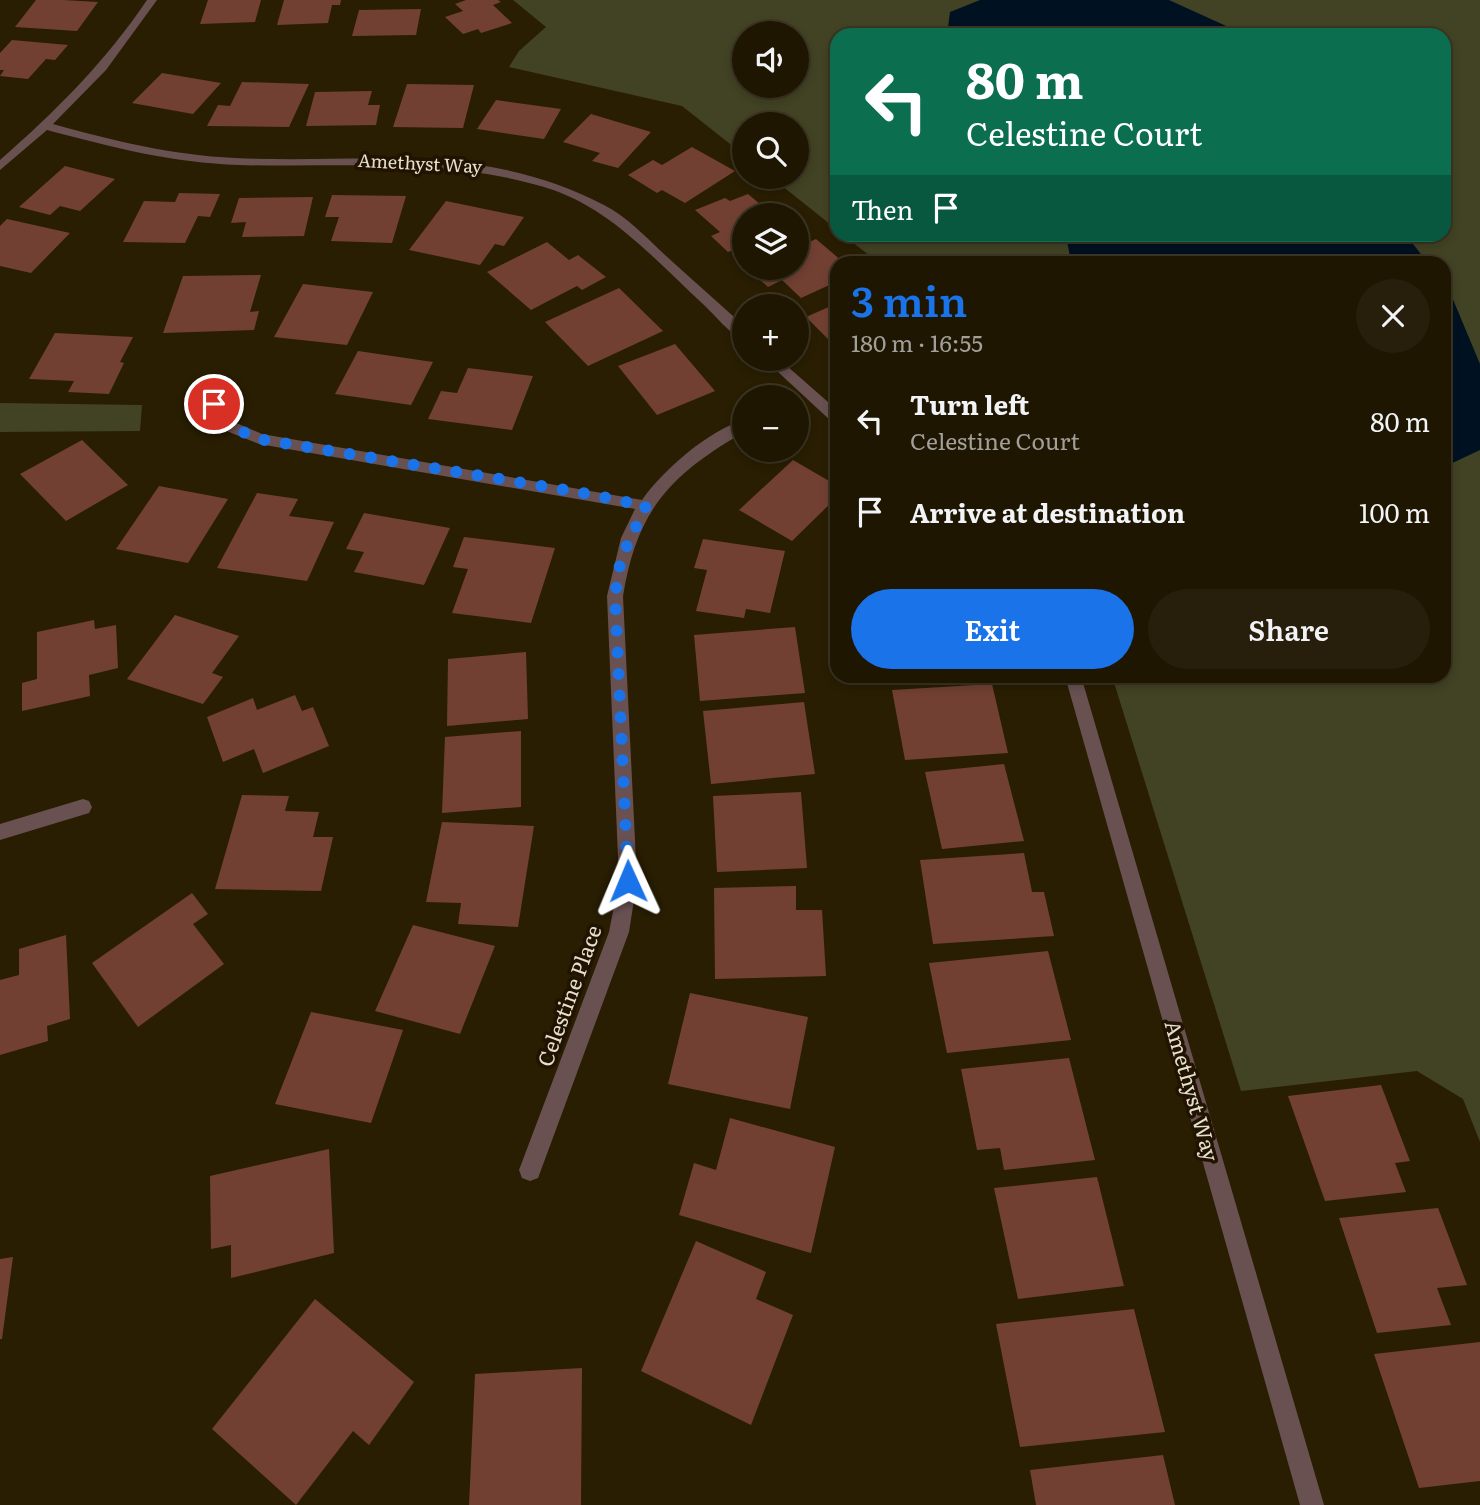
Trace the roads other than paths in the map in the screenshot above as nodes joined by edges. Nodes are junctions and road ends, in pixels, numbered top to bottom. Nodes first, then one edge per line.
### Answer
1 (152, 0) edge
2 (46, 127) junction
3 (0, 166) edge
4 (732, 323) edge
5 (782, 371) edge
6 (794, 385) edge
7 (809, 399) edge
8 (214, 404) dead end
9 (830, 413) edge
10 (732, 432) edge
11 (646, 506) junction
12 (1075, 683) edge
13 (83, 807) dead end
14 (0, 832) edge
15 (530, 1170) dead end
16 (1312, 1505) edge

1 - 2 street
2 - 3 street
2 - 4 street, Amethyst Way
5 - 6 street
7 - 9 street
8 - 11 street
10 - 11 street, Celestine Place
11 - 15 street, Celestine Place
12 - 16 street, Amethyst Way
13 - 14 street

